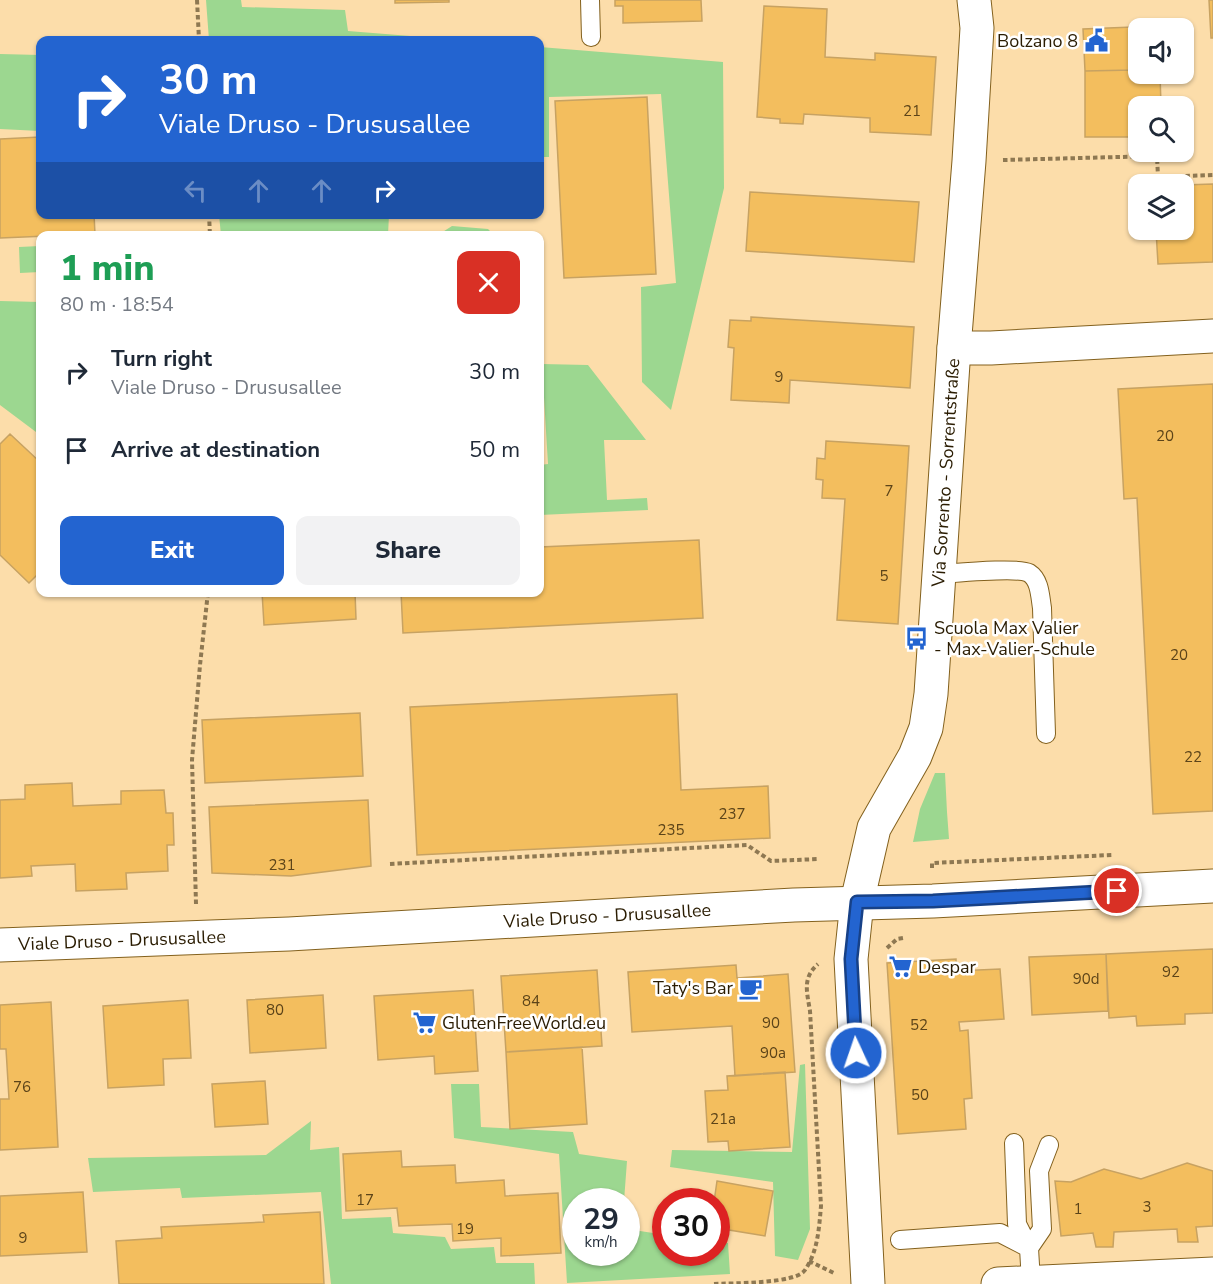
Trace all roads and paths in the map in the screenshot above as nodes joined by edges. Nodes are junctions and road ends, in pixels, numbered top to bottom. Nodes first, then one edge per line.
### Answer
1 (197, 0) edge
2 (590, 0) edge
3 (978, 10) edge
4 (199, 36) edge
5 (591, 37) dead end
6 (969, 161) junction
7 (1213, 175) edge
8 (1213, 336) edge
9 (954, 348) junction
10 (939, 574) junction
11 (207, 597) edge
12 (1046, 734) dead end
13 (1119, 855) dead end
14 (819, 859) dead end
15 (932, 863) dead end
16 (390, 864) dead end
17 (1213, 886) edge
18 (857, 902) junction
19 (197, 937) junction
20 (906, 937) dead end
21 (0, 945) edge
22 (883, 952) dead end
23 (825, 961) dead end
24 (1014, 1143) dead end
25 (1049, 1145) dead end
26 (900, 1240) dead end
27 (1029, 1248) junction
28 (1213, 1274) edge
29 (1031, 1282) junction
30 (714, 1284) edge
31 (868, 1284) edge
32 (998, 1284) edge

1 - 4 path
2 - 5 lane
3 - 6 street, Via Sorrento - Sorrentstraße
6 - 7 path
6 - 9 street, Via Sorrento - Sorrentstraße
8 - 9 street
9 - 10 street, Via Sorrento - Sorrentstraße
10 - 12 lane
10 - 18 street, Via Sorrento - Sorrentstraße
11 - 19 path
13 - 15 path
14 - 16 path
17 - 18 street, Viale Druso - Drususallee
18 - 19 street, Viale Druso - Drususallee
18 - 31 street, Via Sorrento - Sorrentstraße
19 - 21 street, Viale Druso - Drususallee
20 - 22 path
23 - 30 path
24 - 27 lane
25 - 27 lane
26 - 27 lane
27 - 29 lane
28 - 29 street
29 - 32 street

